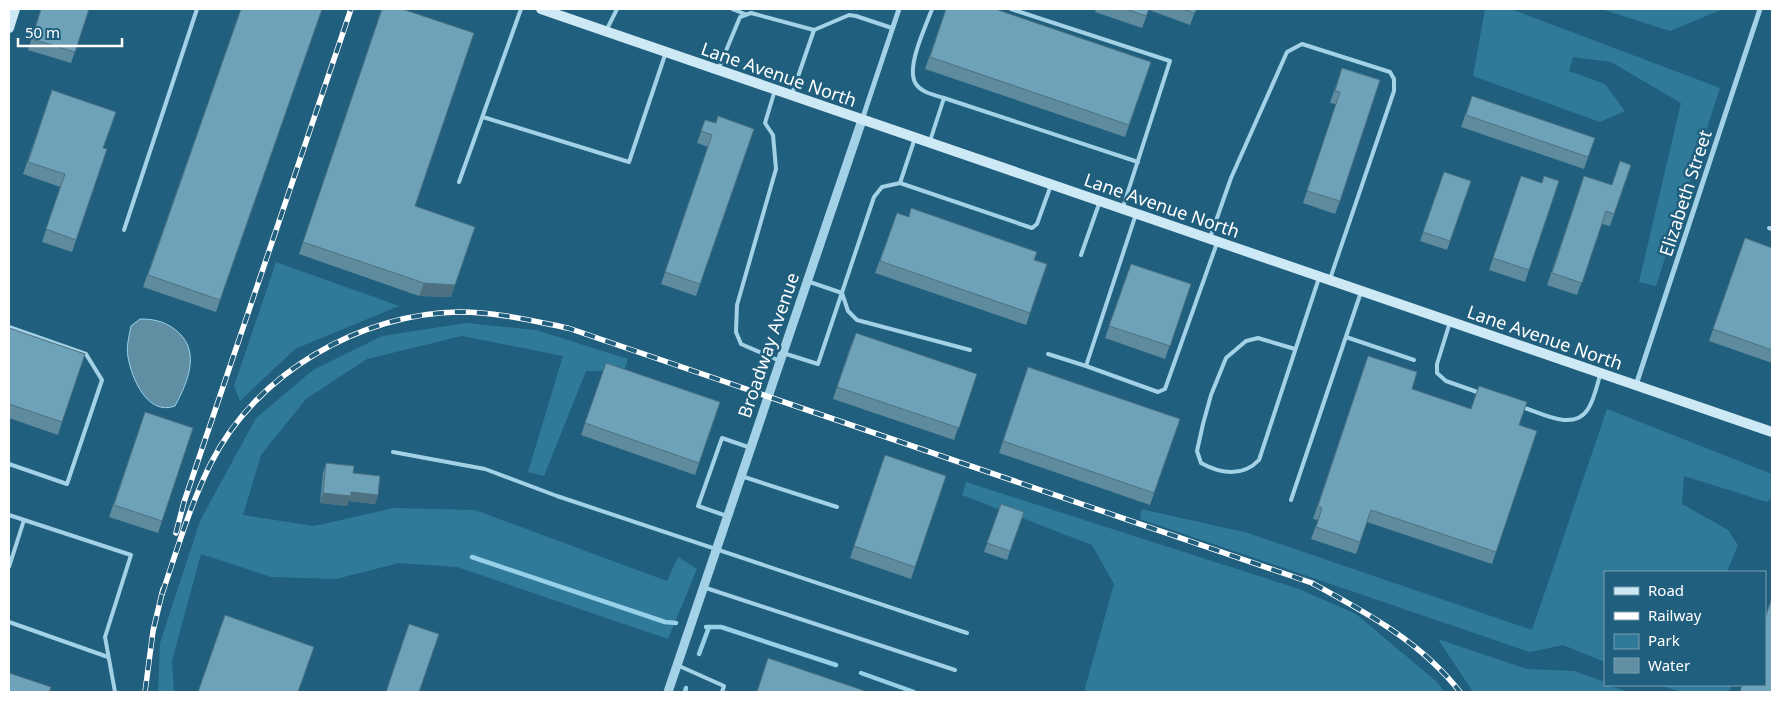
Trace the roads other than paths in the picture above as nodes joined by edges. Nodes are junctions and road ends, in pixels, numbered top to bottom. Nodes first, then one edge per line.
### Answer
1 (15, 9) edge
2 (197, 9) edge
3 (521, 9) edge
4 (541, 9) edge
5 (617, 9) edge
6 (732, 9) edge
7 (899, 9) edge
8 (932, 9) edge
9 (1011, 9) edge
10 (1760, 9) edge
11 (745, 14) junction
12 (9, 28) edge
13 (892, 28) junction
14 (814, 30) junction
15 (606, 31) junction
16 (666, 52) junction
17 (718, 70) junction
18 (775, 90) junction
19 (792, 96) junction
20 (944, 98) junction
21 (483, 117) junction
22 (862, 120) junction
23 (915, 138) junction
24 (929, 143) junction
25 (1138, 162) junction
26 (459, 182) dead end
27 (900, 183) junction
28 (1051, 184) junction
29 (1100, 201) junction
30 (1123, 209) junction
31 (1136, 213) junction
32 (124, 230) dead end
33 (1214, 240) junction
34 (1081, 256) dead end
35 (1320, 276) junction
36 (1330, 279) junction
37 (807, 281) junction
38 (1362, 290) junction
39 (842, 293) junction
40 (1450, 321) junction
41 (9, 327) edge
42 (1346, 337) junction
43 (1295, 349) junction
44 (970, 350) dead end
45 (1048, 354) dead end
46 (781, 357) junction
47 (1414, 360) dead end
48 (1086, 366) junction
49 (1601, 373) junction
50 (1636, 385) junction
51 (1484, 394) edge
52 (1519, 406) edge
53 (1772, 432) edge
54 (750, 448) junction
55 (393, 452) dead end
56 (9, 464) edge
57 (741, 476) junction
58 (1291, 500) dead end
59 (837, 507) dead end
60 (9, 515) edge
61 (727, 516) junction
62 (24, 520) junction
63 (716, 549) junction
64 (9, 566) edge
65 (703, 587) junction
66 (9, 622) edge
67 (967, 633) dead end
68 (108, 657) junction
69 (677, 665) junction
70 (955, 670) dead end
71 (115, 692) edge
72 (668, 692) edge
73 (722, 692) edge

1 - 12 main road
2 - 32 lane
3 - 21 lane
4 - 15 main road, Lane Avenue North
5 - 15 lane
6 - 11 lane
7 - 13 street, Broadway Avenue
8 - 20 lane
9 - 25 lane
10 - 50 street, Elizabeth Street
11 - 14 lane
11 - 17 lane
13 - 14 lane
13 - 22 street, Broadway Avenue
14 - 19 lane
15 - 16 main road, Lane Avenue North
16 - 17 main road, Lane Avenue North
16 - 21 lane
17 - 18 main road, Lane Avenue North
18 - 19 main road, Lane Avenue North
18 - 46 lane
19 - 22 main road, Lane Avenue North
20 - 24 lane
20 - 25 lane
21 - 26 lane
22 - 23 main road, Lane Avenue North
22 - 37 street, Broadway Avenue
23 - 24 main road, Lane Avenue North
23 - 27 lane
24 - 28 main road, Lane Avenue North
25 - 30 lane
27 - 28 lane
27 - 39 lane
28 - 29 main road, Lane Avenue North
29 - 30 main road, Lane Avenue North
29 - 34 lane
30 - 31 main road, Lane Avenue North
31 - 33 main road, Lane Avenue North
31 - 48 lane
33 - 35 main road, Lane Avenue North
33 - 36 lane
33 - 48 lane
35 - 36 main road, Lane Avenue North
35 - 43 lane
36 - 38 main road, Lane Avenue North
37 - 39 lane
37 - 46 street, Broadway Avenue
38 - 40 main road, Lane Avenue North
38 - 42 lane
39 - 44 lane
39 - 46 lane
40 - 49 main road, Lane Avenue North
40 - 51 lane
41 - 56 lane
42 - 47 lane
42 - 58 lane
43 - 43 lane
45 - 48 lane
46 - 54 street, Broadway Avenue
49 - 50 main road, Lane Avenue North
49 - 52 lane
50 - 53 main road, Lane Avenue North
54 - 57 street, Broadway Avenue
54 - 61 lane
55 - 63 lane
57 - 59 lane
57 - 61 street, Broadway Avenue
60 - 62 lane
61 - 63 street, Broadway Avenue
62 - 64 lane
62 - 68 lane
63 - 65 street, Broadway Avenue
63 - 67 lane
65 - 69 street, Broadway Avenue
65 - 70 lane
66 - 68 lane
68 - 71 lane
69 - 72 street, Broadway Avenue
69 - 73 lane

